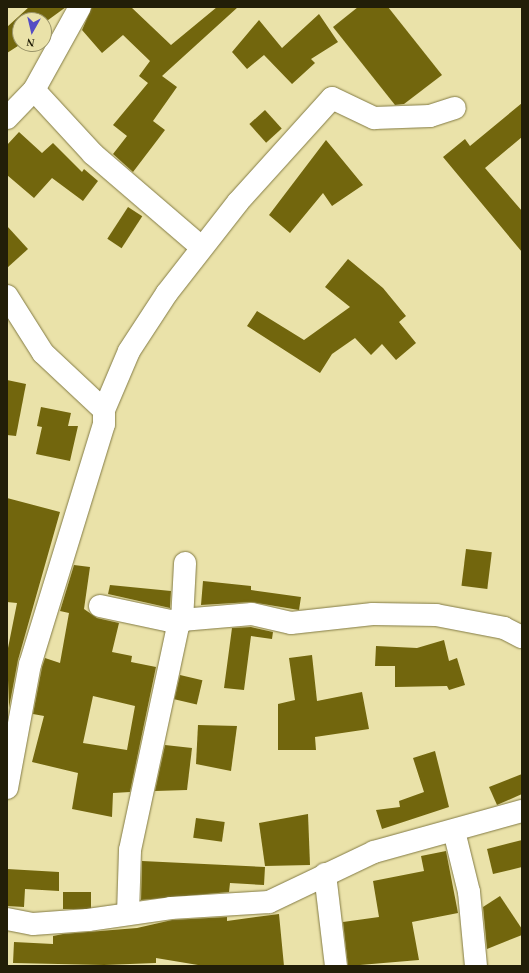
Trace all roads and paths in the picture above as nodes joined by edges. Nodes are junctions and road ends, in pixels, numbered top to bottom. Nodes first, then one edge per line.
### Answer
1 (80, 7) edge
2 (34, 90) junction
3 (455, 108) dead end
4 (7, 118) edge
5 (201, 247) junction
6 (7, 296) edge
7 (104, 410) junction
8 (185, 563) dead end
9 (100, 606) dead end
10 (182, 621) junction
11 (522, 637) edge
12 (7, 788) edge
13 (522, 811) edge
14 (454, 831) junction
15 (325, 874) junction
16 (128, 914) junction
17 (7, 919) edge
18 (336, 966) edge
19 (476, 966) edge

1 - 2 street
2 - 4 street
2 - 5 street
3 - 5 street
5 - 7 street
6 - 7 street
7 - 12 street
8 - 10 street
9 - 10 street
10 - 11 street
10 - 16 street
13 - 14 street
14 - 15 street
14 - 19 street
15 - 16 street
15 - 18 street
16 - 17 street

